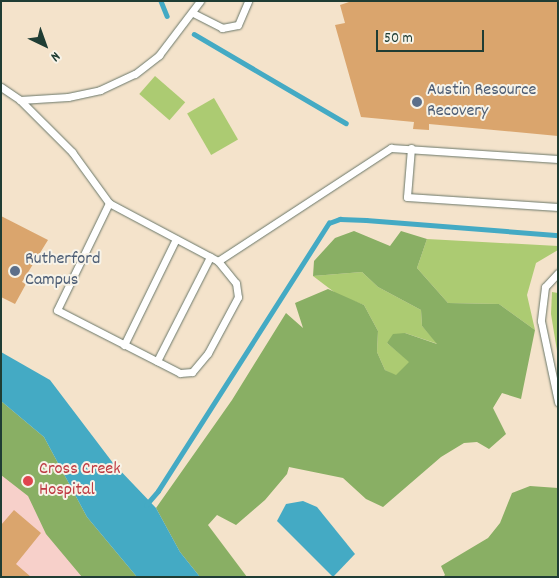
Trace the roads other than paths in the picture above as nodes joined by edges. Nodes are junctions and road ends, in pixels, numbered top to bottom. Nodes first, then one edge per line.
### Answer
1 (200, 1) edge
2 (248, 1) edge
3 (193, 13) junction
4 (1, 87) edge
5 (20, 100) junction
6 (410, 148) junction
7 (558, 159) edge
8 (109, 203) junction
9 (558, 207) edge
10 (176, 239) junction
11 (210, 258) junction
12 (218, 261) junction
13 (558, 273) edge
14 (124, 345) junction
15 (157, 361) junction
16 (558, 402) edge

1 - 3 lane
2 - 3 lane
3 - 5 lane
4 - 5 lane
5 - 8 lane
6 - 7 lane
6 - 9 lane
6 - 12 lane
8 - 10 lane
8 - 14 lane
10 - 11 lane
10 - 14 lane
11 - 12 lane
11 - 15 lane
12 - 15 lane
13 - 16 lane
14 - 15 lane

